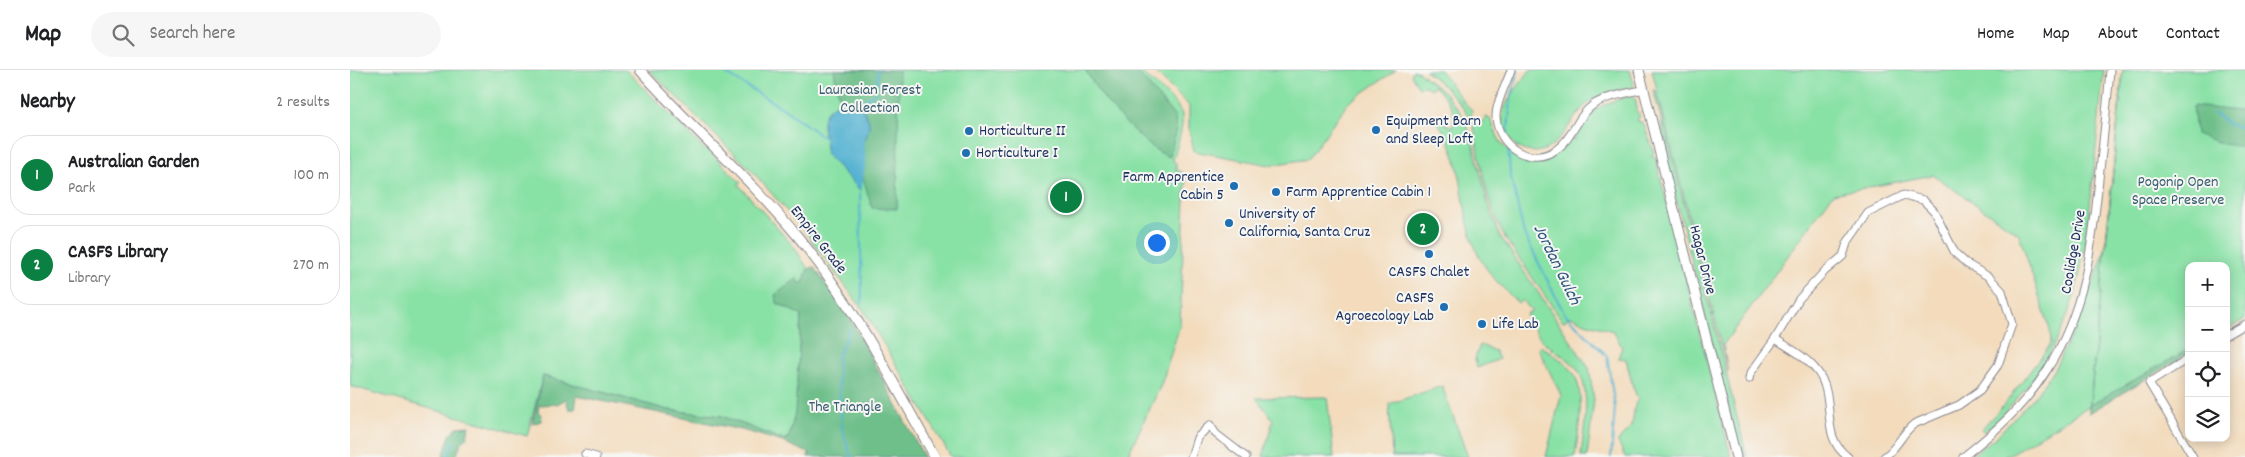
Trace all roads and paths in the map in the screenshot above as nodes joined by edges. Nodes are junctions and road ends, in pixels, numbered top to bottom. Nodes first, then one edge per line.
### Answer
1 (640, 70) edge
2 (1511, 70) edge
3 (1639, 70) edge
4 (2110, 70) edge
5 (1644, 89) junction
6 (2245, 324) edge
7 (2230, 333) edge
8 (1775, 339) junction
9 (2185, 360) edge
10 (1749, 379) dead end
11 (585, 454) dead end
12 (596, 457) edge
13 (935, 457) edge
14 (1191, 457) edge
15 (1246, 457) edge
16 (1736, 457) edge
17 (1848, 457) edge
18 (1884, 457) edge
19 (1963, 457) edge
20 (2193, 457) edge

1 - 13 main road, Empire Grade
2 - 5 street
3 - 5 main road, Hagar Drive
4 - 19 street, Coolidge Drive
5 - 16 main road, Hagar Drive
6 - 7 street
8 - 10 street
8 - 17 street
8 - 18 street
9 - 20 street
11 - 12 street
14 - 15 street

